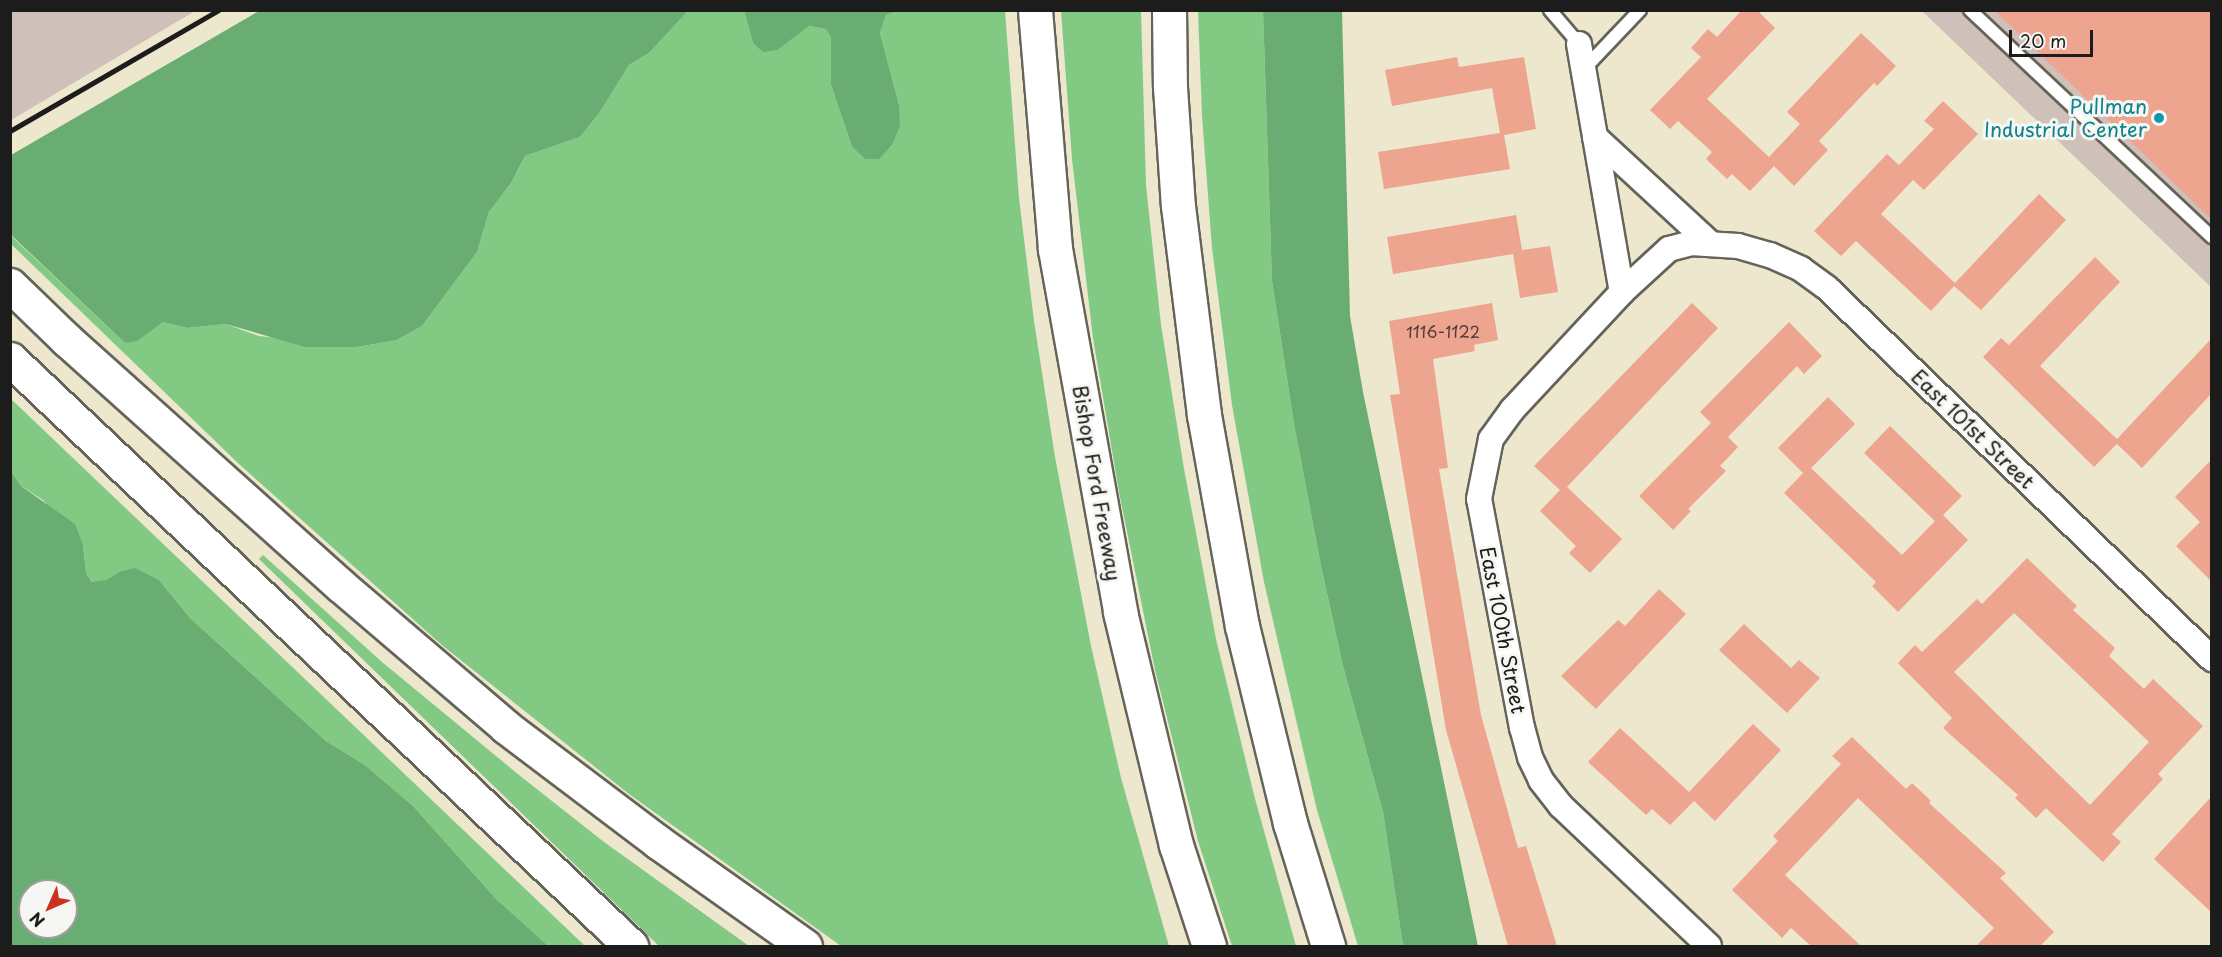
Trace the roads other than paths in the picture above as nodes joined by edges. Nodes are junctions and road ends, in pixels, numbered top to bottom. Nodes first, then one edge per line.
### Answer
1 (1035, 10) edge
2 (1169, 10) edge
3 (1550, 10) edge
4 (1640, 10) edge
5 (1970, 10) edge
6 (1579, 44) joint
7 (1583, 70) junction
8 (1595, 137) junction
9 (2211, 237) edge
10 (1710, 243) junction
11 (10, 285) edge
12 (1622, 292) junction
13 (15, 363) edge
14 (2211, 659) edge
15 (631, 946) edge
16 (805, 946) edge
17 (1209, 946) edge
18 (1328, 946) edge
19 (1709, 946) edge

1 - 17 highway, Bishop Ford Freeway
2 - 18 highway
3 - 6 lane
4 - 7 lane
5 - 9 lane
6 - 7 street
7 - 8 street
8 - 10 street
8 - 12 street
10 - 12 street, East 101st Street
10 - 14 street, East 101st Street
11 - 16 highway
12 - 19 street, East 100th Street
13 - 15 highway

